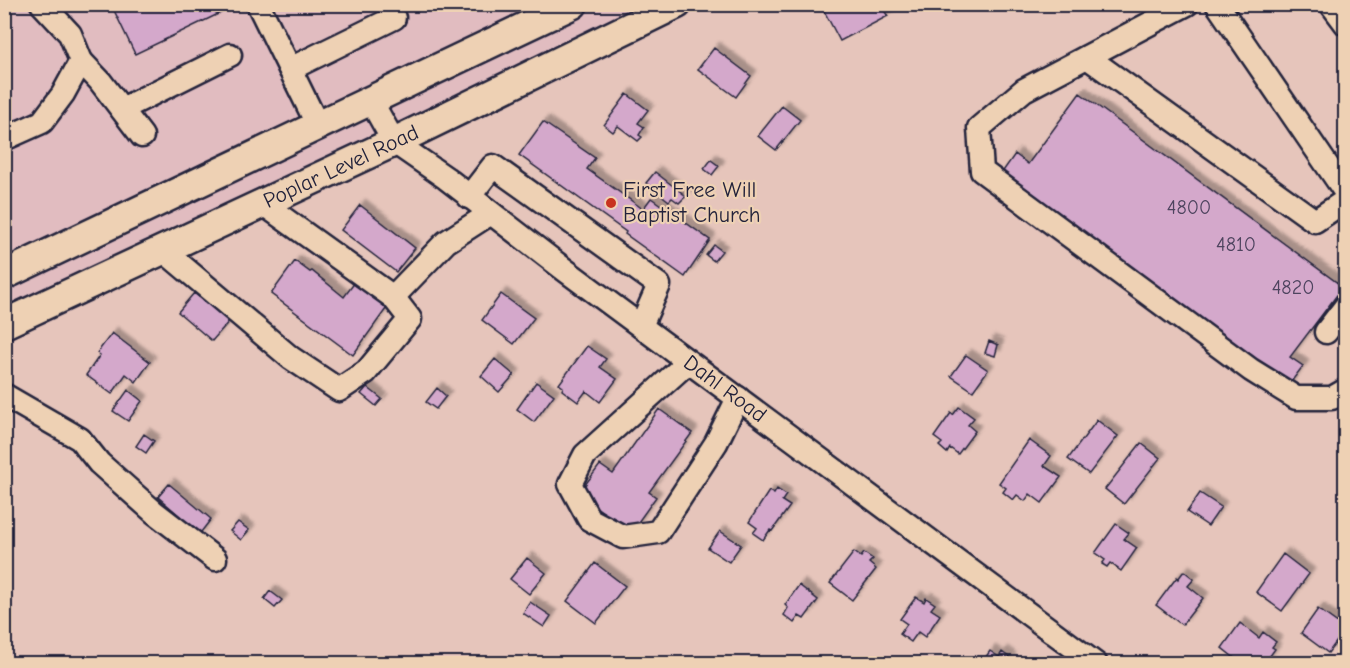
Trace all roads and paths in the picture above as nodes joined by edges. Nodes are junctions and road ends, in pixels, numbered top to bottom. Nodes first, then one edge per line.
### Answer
1 (42, 4) edge
2 (258, 4) edge
3 (573, 4) edge
4 (677, 4) edge
5 (1187, 4) edge
6 (1217, 4) edge
7 (1331, 4) edge
8 (394, 18) dead end
9 (1346, 24) edge
10 (230, 55) dead end
11 (1087, 57) junction
12 (81, 61) junction
13 (290, 69) junction
14 (371, 101) junction
15 (122, 109) junction
16 (318, 126) junction
17 (142, 136) dead end
18 (4, 138) edge
19 (394, 142) junction
20 (1346, 193) edge
21 (469, 196) junction
22 (1346, 200) edge
23 (262, 203) junction
24 (491, 213) junction
25 (163, 250) junction
26 (4, 276) edge
27 (393, 297) junction
28 (1346, 306) edge
29 (4, 324) edge
30 (641, 326) junction
31 (1326, 332) dead end
32 (688, 362) junction
33 (1346, 390) edge
34 (4, 395) edge
35 (738, 398) junction
36 (215, 559) dead end
37 (1096, 663) edge

1 - 12 street
2 - 13 street
3 - 14 main road, Poplar Level Road
4 - 19 main road, Poplar Level Road
5 - 11 street
6 - 20 street
7 - 9 street
8 - 13 street
10 - 15 street
11 - 22 street
11 - 33 street
12 - 15 street
12 - 18 street
13 - 16 street
14 - 16 main road, Poplar Level Road
14 - 19 street, Dahl Road
15 - 17 street
16 - 26 main road, Poplar Level Road
19 - 21 street, Dahl Road
19 - 23 main road, Poplar Level Road
21 - 24 street, Dahl Road
21 - 30 street
23 - 25 main road, Poplar Level Road
23 - 27 street
24 - 27 street
24 - 30 street, Dahl Road
25 - 27 street
25 - 29 main road, Poplar Level Road
28 - 31 street
30 - 32 street, Dahl Road
32 - 35 street, Dahl Road
32 - 35 street
34 - 36 street
35 - 37 street, Dahl Road

